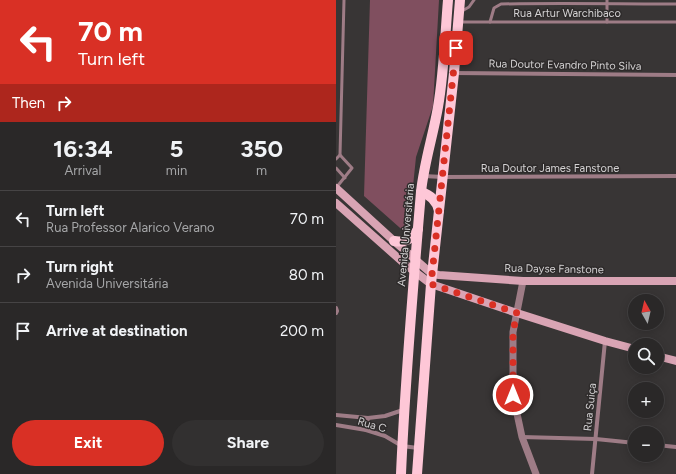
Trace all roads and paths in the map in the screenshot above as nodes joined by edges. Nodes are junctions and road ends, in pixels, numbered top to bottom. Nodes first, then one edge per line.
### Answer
1 (344, 0) edge
2 (448, 0) edge
3 (460, 0) edge
4 (470, 0) edge
5 (474, 0) edge
6 (607, 0) edge
7 (607, 4) junction
8 (676, 4) edge
9 (469, 7) junction
10 (458, 18) junction
11 (490, 22) junction
12 (607, 22) junction
13 (676, 22) edge
14 (454, 72) junction
15 (676, 75) edge
16 (340, 155) junction
17 (336, 159) edge
18 (336, 168) edge
19 (423, 176) junction
20 (676, 176) edge
21 (443, 177) junction
22 (345, 178) junction
23 (336, 188) edge
24 (421, 192) junction
25 (336, 203) edge
26 (439, 211) junction
27 (418, 229) junction
28 (394, 241) junction
29 (415, 260) junction
30 (414, 271) junction
31 (432, 279) junction
32 (523, 281) junction
33 (676, 281) edge
34 (336, 308) edge
35 (336, 313) edge
36 (517, 313) junction
37 (408, 336) junction
38 (427, 338) junction
39 (605, 341) junction
40 (628, 348) edge
41 (664, 358) edge
42 (676, 361) edge
43 (403, 410) junction
44 (336, 415) edge
45 (368, 418) junction
46 (336, 425) edge
47 (366, 430) junction
48 (522, 437) junction
49 (596, 440) junction
50 (628, 442) edge
51 (402, 446) junction
52 (664, 446) edge
53 (676, 447) edge
54 (418, 448) junction
55 (401, 474) edge
56 (417, 474) edge
57 (536, 474) edge
58 (592, 474) edge

1 - 16 lane
2 - 19 main road, Avenida Universitária
3 - 10 main road
4 - 9 lane
5 - 9 lane
6 - 7 lane
7 - 8 lane
7 - 11 lane
7 - 12 lane
9 - 10 lane
10 - 11 lane, Rua Artur Warchibaco
10 - 14 main road
11 - 12 lane, Rua Artur Warchibaco
12 - 13 lane, Rua Artur Warchibaco
14 - 15 street, Rua Doutor Evandro Pinto Silva
14 - 21 main road
16 - 17 lane
16 - 22 lane
18 - 22 lane
19 - 21 street, Rua Doutor James Fanstone
19 - 24 main road, Avenida Universitária
20 - 21 street, Rua Doutor James Fanstone
21 - 26 main road
22 - 23 lane
23 - 28 main road
24 - 26 main road
24 - 27 main road, Avenida Universitária
25 - 30 main road
26 - 31 main road
27 - 28 main road
27 - 29 main road, Avenida Universitária
28 - 29 main road
29 - 30 main road, Avenida Universitária
29 - 31 main road
30 - 31 main road
30 - 37 main road, Avenida Universitária
31 - 32 main road, Rua Dayse Fanstone
31 - 36 main road
31 - 38 main road
32 - 33 main road, Rua Dayse Fanstone
32 - 36 street
34 - 35 street
36 - 39 main road
36 - 48 street
37 - 38 main road
37 - 43 main road, Avenida Universitária
38 - 54 main road
39 - 40 main road
39 - 49 street, Rua Suiça
41 - 42 main road
43 - 45 street, Rua C
43 - 51 main road, Avenida Universitária
44 - 45 street, Rua C
45 - 47 street
46 - 47 street, Rua C
47 - 51 street, Rua C
48 - 49 street
48 - 57 street
49 - 50 street
49 - 58 street, Rua Suiça
51 - 54 street
51 - 55 main road, Avenida Universitária
52 - 53 street
54 - 56 main road

